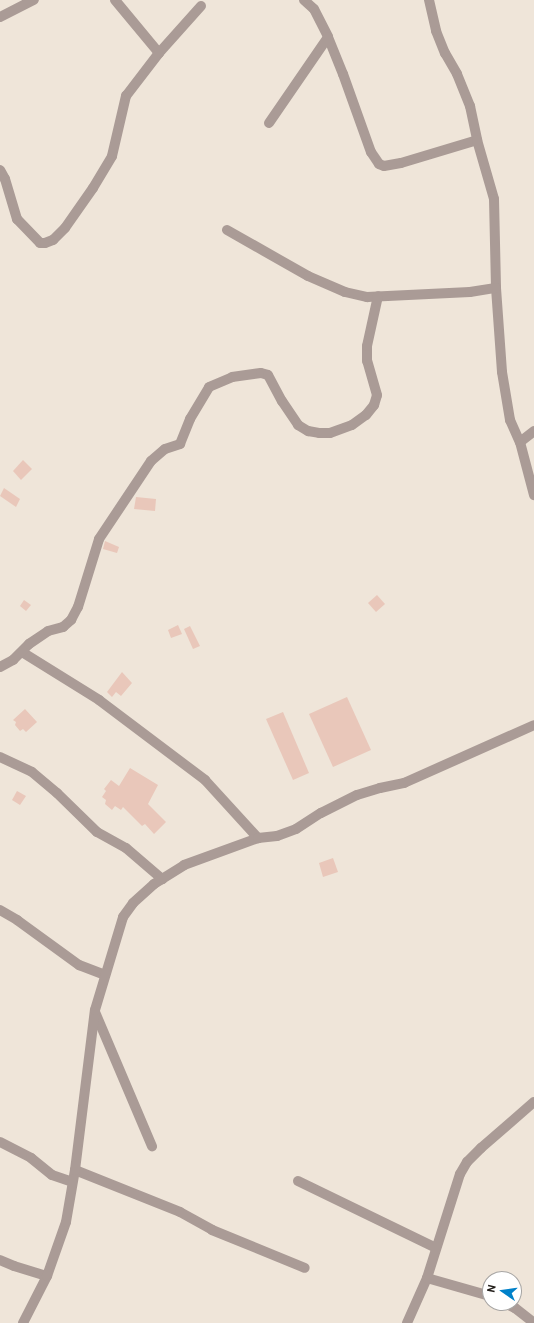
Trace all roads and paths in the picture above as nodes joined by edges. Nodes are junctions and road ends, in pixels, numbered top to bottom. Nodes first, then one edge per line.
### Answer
1 (34, 0) edge
2 (115, 0) edge
3 (304, 0) edge
4 (429, 0) edge
5 (202, 6) dead end
6 (0, 17) edge
7 (328, 37) junction
8 (159, 53) junction
9 (268, 123) dead end
10 (477, 140) junction
11 (0, 170) edge
12 (227, 230) dead end
13 (496, 288) junction
14 (378, 296) junction
15 (534, 431) edge
16 (520, 442) junction
17 (534, 495) edge
18 (22, 652) junction
19 (0, 667) edge
20 (534, 725) edge
21 (0, 757) edge
22 (258, 838) junction
23 (162, 879) junction
24 (0, 910) edge
25 (105, 975) junction
26 (95, 1010) junction
27 (534, 1102) edge
28 (0, 1142) edge
29 (152, 1146) dead end
30 (75, 1170) junction
31 (298, 1181) dead end
32 (72, 1182) junction
33 (436, 1248) junction
34 (0, 1260) edge
35 (305, 1268) dead end
36 (47, 1276) junction
37 (427, 1278) junction
38 (482, 1294) edge
39 (519, 1311) edge
40 (23, 1323) edge
41 (407, 1323) edge
42 (534, 1323) edge

1 - 6 street
2 - 8 street
3 - 7 street
4 - 10 street
5 - 8 street
7 - 9 street
7 - 10 street
8 - 11 street
10 - 13 street
12 - 14 street
13 - 14 street
13 - 16 street
14 - 18 street
15 - 16 street
16 - 17 street
18 - 19 street
18 - 22 street
20 - 22 street
21 - 23 street
22 - 23 street
23 - 25 street
24 - 25 street
25 - 26 street
26 - 29 street
26 - 30 street
27 - 33 street
28 - 32 street
30 - 32 street
30 - 35 street
31 - 33 street
32 - 36 street
33 - 37 street
34 - 36 street
36 - 40 street
37 - 38 street
37 - 41 street
39 - 42 street

